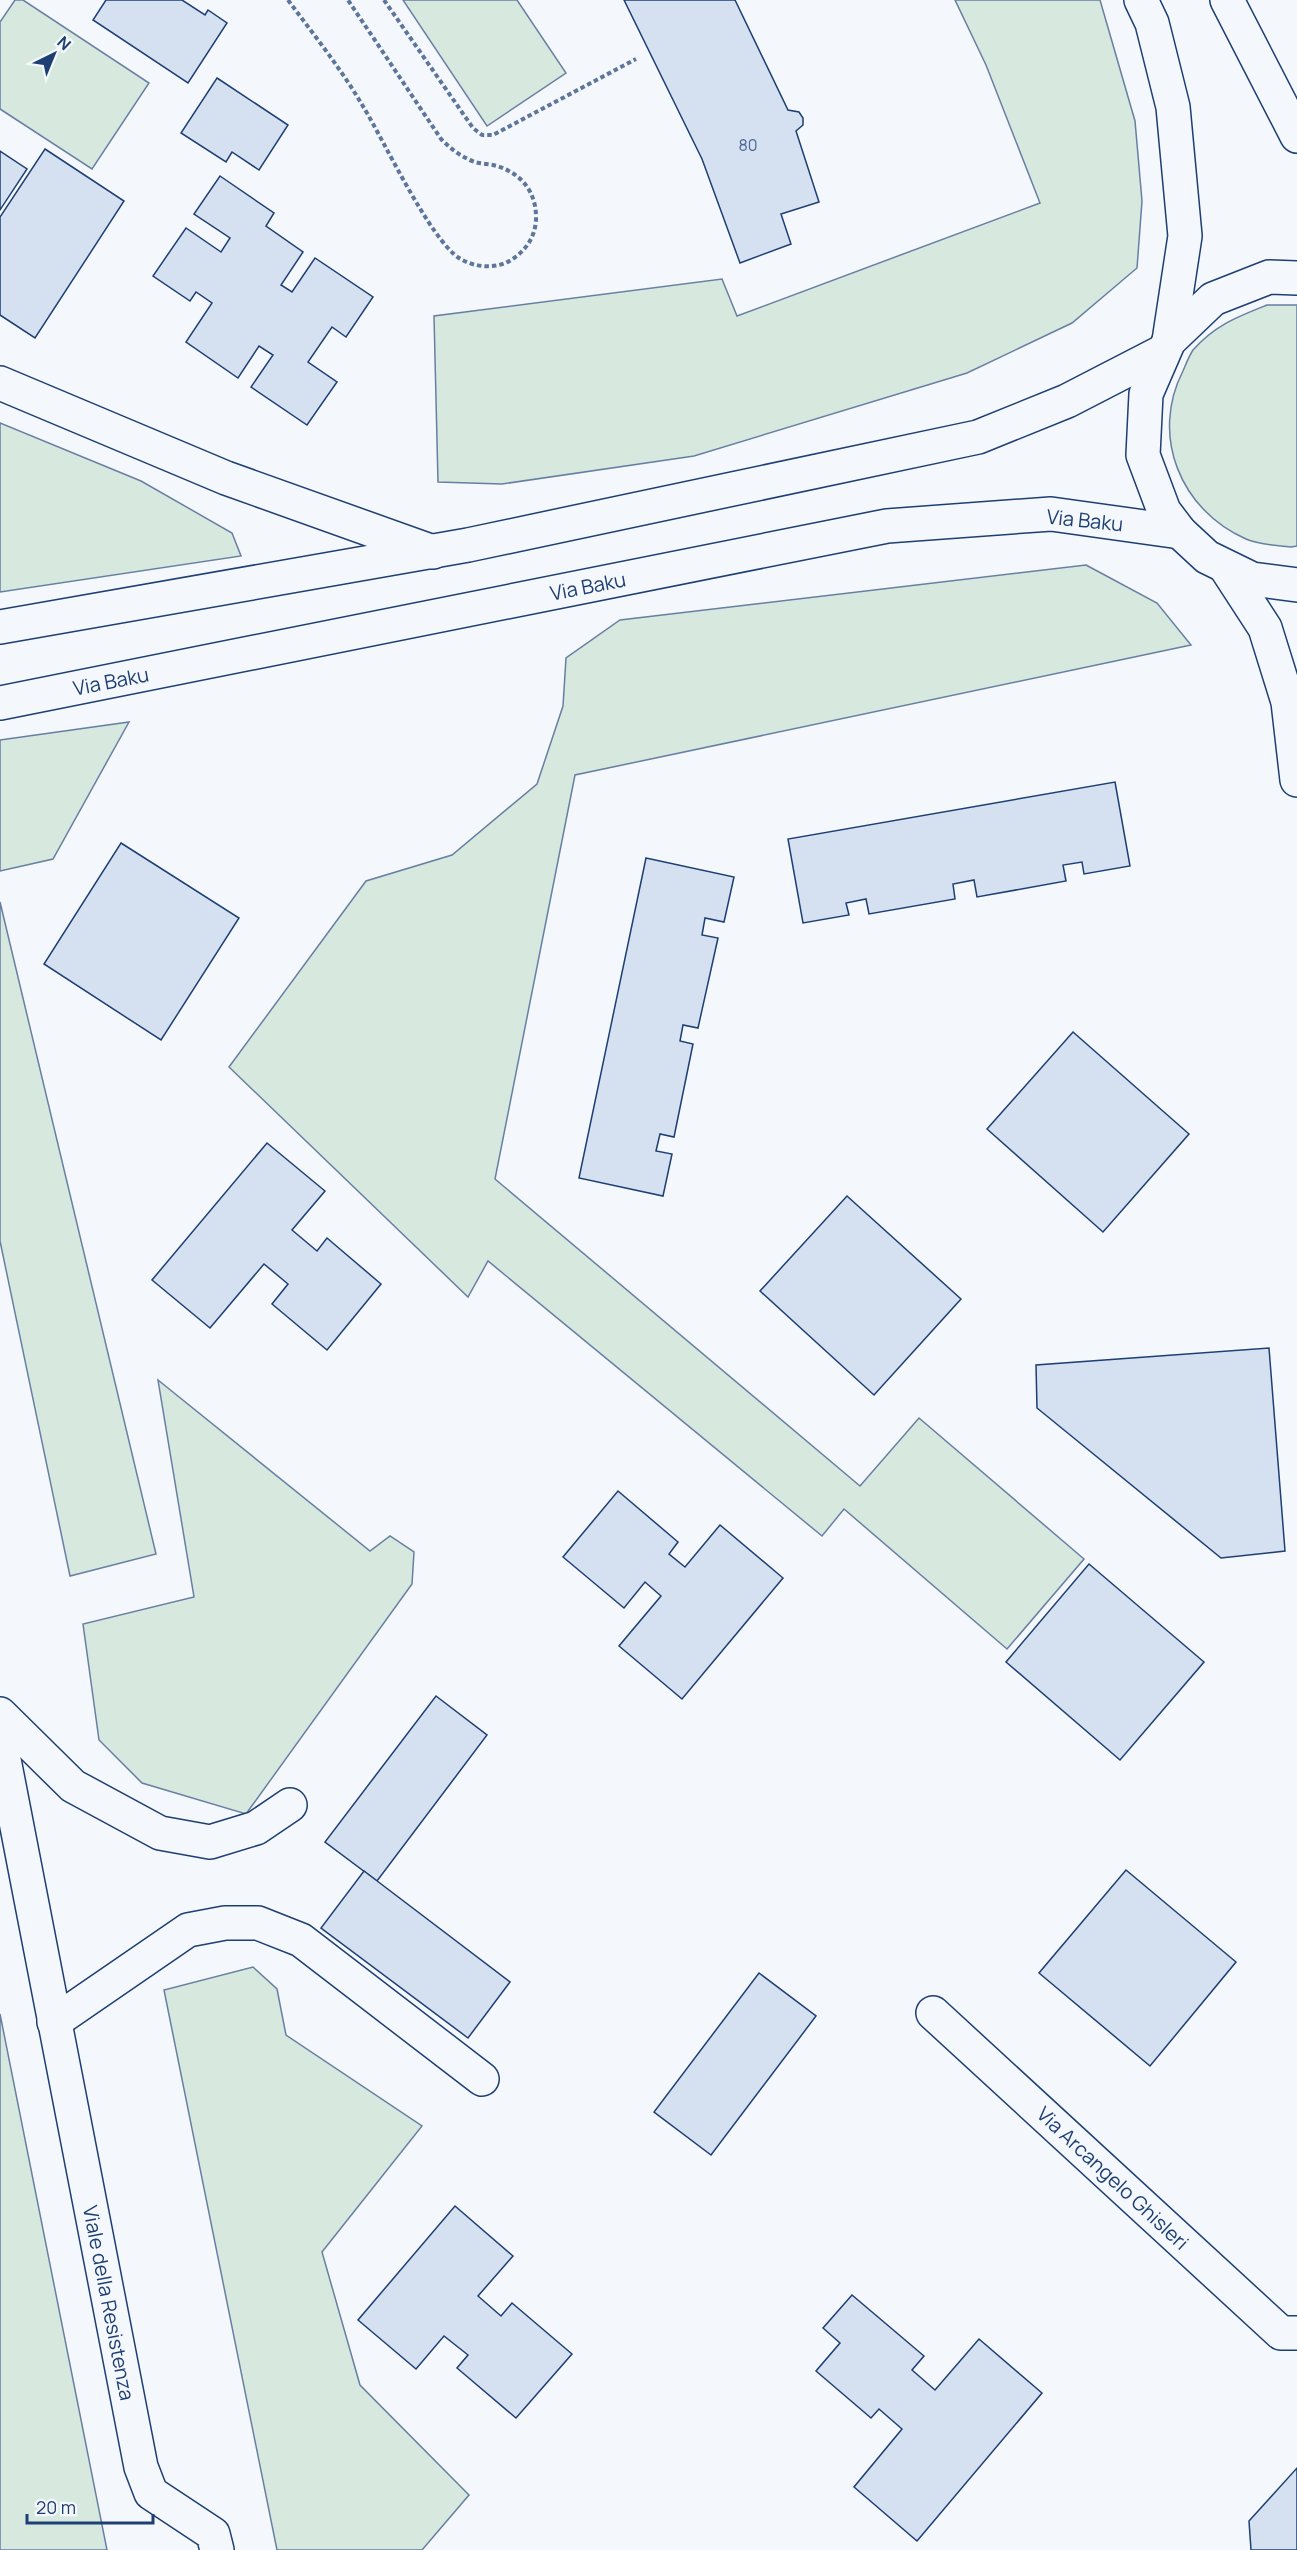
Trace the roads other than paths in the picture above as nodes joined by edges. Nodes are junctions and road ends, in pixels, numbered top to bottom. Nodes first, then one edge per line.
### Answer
1 (1141, 0) edge
2 (1227, 0) edge
3 (1297, 136) edge
4 (1297, 278) edge
5 (1166, 347) junction
6 (0, 382) edge
7 (1180, 532) junction
8 (433, 552) junction
9 (1226, 568) junction
10 (1297, 585) edge
11 (0, 627) edge
12 (0, 703) edge
13 (1297, 780) edge
14 (0, 1714) edge
15 (0, 1739) edge
16 (290, 1805) dead end
17 (933, 2013) dead end
18 (54, 2022) junction
19 (482, 2079) dead end
20 (1297, 2333) edge
21 (217, 2550) edge

1 - 5 street
2 - 3 street
4 - 5 street
5 - 7 street
5 - 8 street
6 - 8 street
7 - 9 street
7 - 12 street, Via Baku
8 - 11 street
9 - 10 street
9 - 13 street
14 - 16 street
15 - 18 street, Viale della Resistenza
17 - 20 street, Via Arcangelo Ghisleri
18 - 19 street
18 - 21 street, Viale della Resistenza

